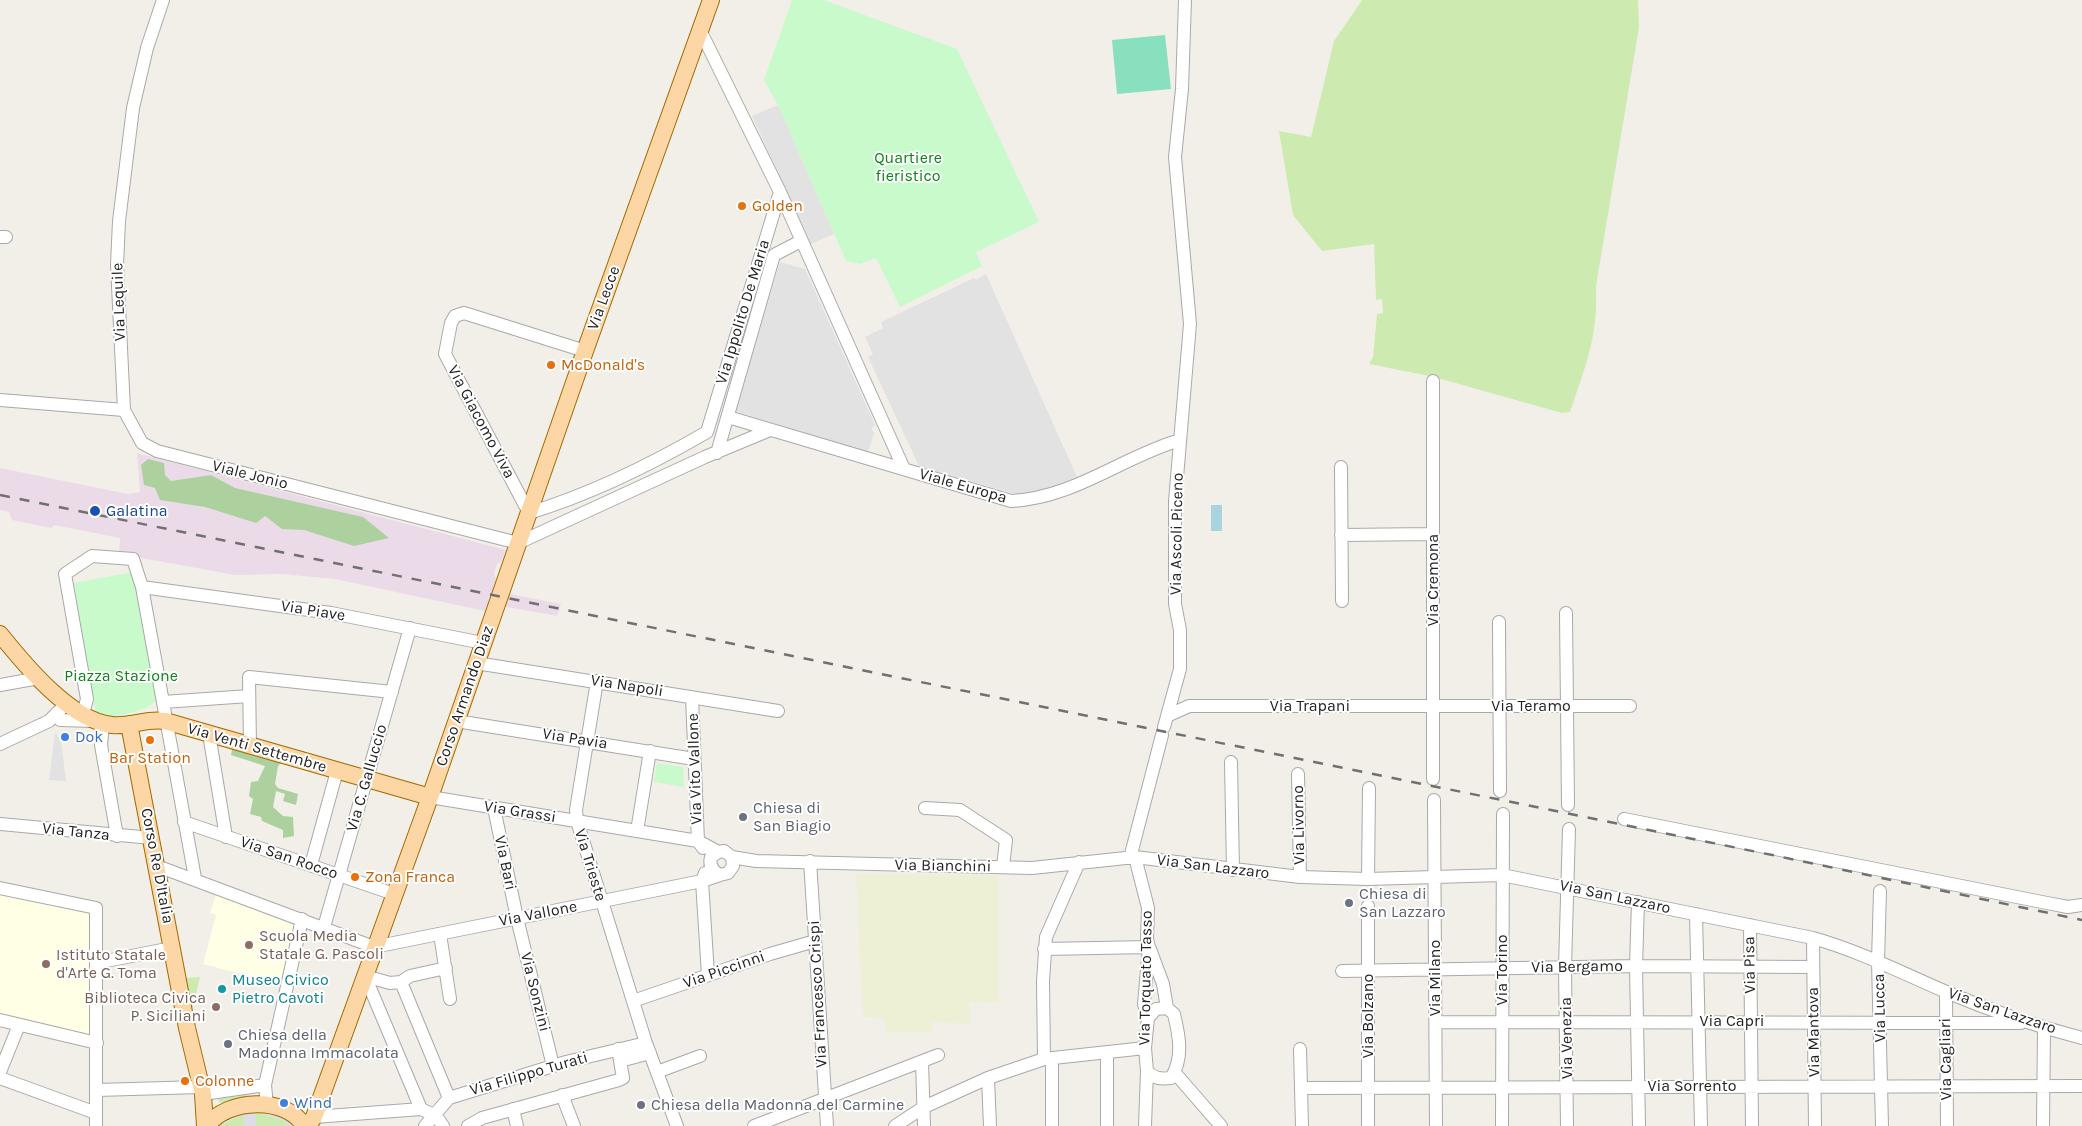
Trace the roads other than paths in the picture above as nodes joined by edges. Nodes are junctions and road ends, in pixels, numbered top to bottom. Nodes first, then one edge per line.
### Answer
1 (163, 0) edge
2 (711, 0) edge
3 (1185, 0) edge
4 (700, 30) junction
5 (780, 192) junction
6 (801, 241) junction
7 (761, 251) junction
8 (774, 255) junction
9 (585, 351) junction
10 (1433, 381) dead end
11 (0, 400) edge
12 (124, 410) junction
13 (728, 417) junction
14 (770, 430) junction
15 (707, 432) junction
16 (1180, 440) junction
17 (717, 452) junction
18 (1341, 467) dead end
19 (904, 469) junction
20 (557, 505) junction
21 (529, 513) junction
22 (565, 522) junction
23 (1433, 534) junction
24 (1341, 535) junction
25 (518, 543) junction
26 (142, 587) junction
27 (499, 596) joint
28 (1342, 601) dead end
29 (1566, 613) dead end
30 (1499, 622) dead end
31 (410, 628) junction
32 (0, 634) edge
33 (483, 644) junction
34 (476, 663) junction
35 (39, 678) junction
36 (597, 682) junction
37 (0, 684) edge
38 (1177, 686) junction
39 (392, 692) junction
40 (249, 696) junction
41 (692, 697) junction
42 (163, 702) junction
43 (1189, 706) junction
44 (1566, 706) junction
45 (1630, 706) dead end
46 (1432, 707) junction
47 (1498, 707) junction
48 (778, 710) dead end
49 (85, 714) junction
50 (1169, 715) junction
51 (55, 720) junction
52 (165, 721) junction
53 (456, 721) junction
54 (129, 724) junction
55 (1163, 731) joint
56 (209, 734) junction
57 (12, 739) junction
58 (588, 740) junction
59 (0, 744) edge
60 (250, 746) junction
61 (0, 749) edge
62 (650, 751) junction
63 (694, 759) junction
64 (1231, 762) dead end
65 (337, 771) junction
66 (1298, 774) dead end
67 (367, 779) junction
68 (1433, 779) dead end
69 (1369, 788) dead end
70 (1500, 791) dead end
71 (430, 797) junction
72 (1434, 800) dead end
73 (1568, 805) dead end
74 (494, 808) junction
75 (926, 808) dead end
76 (1503, 814) dead end
77 (1624, 819) dead end
78 (577, 821) junction
79 (184, 822) junction
80 (0, 824) edge
81 (1569, 829) dead end
82 (637, 832) junction
83 (117, 836) junction
84 (226, 837) junction
85 (152, 838) junction
86 (698, 841) junction
87 (732, 857) junction
88 (1132, 858) junction
89 (713, 859) junction
90 (756, 861) junction
91 (810, 861) junction
92 (1080, 862) junction
93 (157, 866) junction
94 (311, 866) junction
95 (1004, 867) junction
96 (1233, 870) junction
97 (726, 872) junction
98 (338, 875) junction
99 (1502, 875) junction
100 (1300, 877) junction
101 (1435, 877) junction
102 (194, 878) junction
103 (1368, 878) junction
104 (702, 881) junction
105 (0, 888) edge
106 (1568, 888) junction
107 (1880, 891) dead end
108 (394, 894) junction
109 (601, 902) junction
110 (1638, 902) junction
111 (2082, 905) edge
112 (1368, 906) dead end
113 (1696, 914) junction
114 (517, 918) junction
115 (302, 919) junction
116 (1750, 925) junction
117 (324, 928) junction
118 (440, 934) junction
119 (1813, 938) junction
120 (815, 941) junction
121 (374, 947) junction
122 (1149, 947) junction
123 (172, 948) junction
124 (1044, 949) junction
125 (1878, 961) junction
126 (96, 963) junction
127 (1636, 966) junction
128 (1565, 967) junction
129 (1696, 967) junction
130 (1813, 967) junction
131 (446, 968) junction
132 (1435, 968) junction
133 (1502, 968) junction
134 (1750, 968) junction
135 (1369, 970) junction
136 (1342, 971) dead end
137 (708, 975) junction
138 (365, 976) junction
139 (401, 982) junction
140 (1946, 992) junction
141 (450, 999) dead end
142 (633, 1001) junction
143 (1167, 1008) junction
144 (1148, 1018) junction
145 (0, 1020) edge
146 (1637, 1021) junction
147 (1697, 1021) junction
148 (1751, 1021) junction
149 (1436, 1022) junction
150 (1566, 1022) junction
151 (1814, 1022) junction
152 (1880, 1022) junction
153 (1502, 1023) junction
154 (1946, 1023) junction
155 (2028, 1023) junction
156 (19, 1025) junction
157 (2044, 1028) junction
158 (2082, 1038) edge
159 (97, 1043) junction
160 (648, 1048) junction
161 (1145, 1048) junction
162 (1300, 1049) dead end
163 (1107, 1053) junction
164 (619, 1055) junction
165 (938, 1055) dead end
166 (700, 1056) dead end
167 (1048, 1060) junction
168 (922, 1062) junction
169 (553, 1066) junction
170 (1147, 1071) junction
171 (0, 1072) edge
172 (657, 1072) junction
173 (1175, 1072) junction
174 (0, 1078) edge
175 (988, 1078) junction
176 (265, 1086) junction
177 (1568, 1086) junction
178 (1638, 1086) junction
179 (1700, 1086) junction
180 (1752, 1086) junction
181 (1815, 1086) junction
182 (1881, 1086) junction
183 (1947, 1086) junction
184 (2043, 1086) junction
185 (2082, 1086) edge
186 (1368, 1087) junction
187 (1436, 1087) junction
188 (1501, 1087) junction
189 (1302, 1088) junction
190 (97, 1090) junction
191 (201, 1091) junction
192 (562, 1095) junction
193 (449, 1098) junction
194 (825, 1100) junction
195 (267, 1106) junction
196 (924, 1107) junction
197 (421, 1109) junction
198 (513, 1109) junction
199 (96, 1120) edge
200 (440, 1121) edge
201 (309, 1123) edge
202 (206, 1126) edge
203 (425, 1126) edge
204 (468, 1126) edge
205 (517, 1126) edge
206 (574, 1126) edge
207 (677, 1126) edge
208 (754, 1126) edge
209 (827, 1126) edge
210 (895, 1126) edge
211 (924, 1126) edge
212 (990, 1126) edge
213 (1052, 1126) edge
214 (1107, 1126) edge
215 (1145, 1126) edge
216 (1221, 1126) edge
217 (1302, 1126) edge
218 (1368, 1126) edge
219 (1436, 1126) edge
220 (1502, 1126) edge
221 (1567, 1126) edge
222 (1638, 1126) edge
223 (1700, 1126) edge
224 (1752, 1126) edge
225 (1815, 1126) edge
226 (1882, 1126) edge
227 (1947, 1126) edge
228 (2043, 1126) edge

1 - 12 street, Via Lequile
2 - 4 main road, Via Lecce
3 - 16 street, Via Ascoli Piceno
4 - 5 street
4 - 9 main road, Via Lecce
5 - 6 street
5 - 7 street, Via Ippolito De Maria
6 - 8 street, Via Ippolito De Maria
6 - 19 street
7 - 8 street
7 - 15 street, Via Ippolito De Maria
8 - 13 street, Via Ippolito De Maria
9 - 21 main road, Via Lecce
9 - 21 street, Via Giacomo Viva
10 - 23 street, Via Cremona
11 - 12 street
12 - 25 street, Viale Jonio
13 - 14 street, Viale Europa
13 - 17 street, Via Ippolito De Maria
14 - 17 street
14 - 19 street, Viale Europa
15 - 17 street
15 - 20 street
16 - 19 street, Viale Europa
16 - 38 street, Via Ascoli Piceno
17 - 22 street
18 - 24 street
20 - 21 street
20 - 22 street
21 - 25 main road, Via Lecce
22 - 25 street
23 - 24 street
23 - 46 street, Via Cremona
24 - 28 street
25 - 27 main road, Via Lecce
26 - 31 street, Via Piave
26 - 42 street
26 - 49 street
27 - 33 main road, Corso Armando Diaz
29 - 44 street
30 - 47 street
31 - 33 street, Via Piave
31 - 39 street, Via C. Galluccio
32 - 35 main road
33 - 34 main road, Corso Armando Diaz
34 - 36 street, Via Napoli
34 - 53 main road, Corso Armando Diaz
35 - 37 street
35 - 49 main road
36 - 41 street, Via Napoli
36 - 58 street, Via Trieste
38 - 43 street
38 - 50 street, Via Ascoli Piceno
39 - 40 street
39 - 67 street, Via C. Galluccio
40 - 42 street
40 - 60 street
41 - 48 street, Via Napoli
41 - 63 street, Via Vito Vallone
42 - 52 street
43 - 46 street, Via Trapani
43 - 50 street, Via Trapani
44 - 45 street, Via Teramo
44 - 47 street, Via Teramo
44 - 73 street
46 - 47 street, Via Teramo
46 - 68 street, Via Cremona
47 - 70 street
49 - 51 street
49 - 51 street
49 - 54 main road, Via Venti Settembre
49 - 83 street
50 - 55 street, Via Ascoli Piceno
51 - 57 street
52 - 54 main road, Via Venti Settembre
52 - 56 main road, Via Venti Settembre
52 - 79 street
53 - 58 street, Via Pavia
53 - 71 main road, Corso Armando Diaz
54 - 85 main road, Corso Re D'Italia
55 - 88 street, Via Torquato Tasso
56 - 60 main road, Via Venti Settembre
56 - 84 street
57 - 59 street
57 - 61 street
58 - 62 street, Via Pavia
58 - 78 street, Via Trieste
60 - 65 main road, Via Venti Settembre
62 - 63 street, Via Pavia
62 - 82 street
63 - 86 street, Via Vito Vallone
64 - 96 street
65 - 67 main road, Via Venti Settembre
65 - 94 street
66 - 100 street, Via Livorno
67 - 71 main road, Via Venti Settembre
67 - 98 street, Via C. Galluccio
69 - 103 street
71 - 74 street, Via Grassi
71 - 108 main road, Corso Armando Diaz
72 - 101 street, Via Milano
74 - 78 street, Via Grassi
74 - 114 street, Via Bari
75 - 95 street
76 - 99 street, Via Torino
77 - 111 street
78 - 82 street, Via Grassi
78 - 109 street, Via Trieste
79 - 84 street, Via San Rocco
79 - 102 street
80 - 83 street, Via Tanza
81 - 106 street, Via Venezia
82 - 86 street, Via Grassi
83 - 85 street, Via Tanza
84 - 94 street, Via San Rocco
85 - 93 main road, Corso Re D'Italia
86 - 89 street
87 - 89 street
87 - 90 street
87 - 97 street
88 - 92 street, Via Bianchini
88 - 96 street, Via San Lazzaro
88 - 122 street, Via Torquato Tasso
89 - 97 street
89 - 104 street
90 - 91 street, Via Bianchini
90 - 97 street, Via Vallone
91 - 95 street, Via Bianchini
91 - 120 street, Via Francesco Crispi
92 - 95 street, Via Bianchini
92 - 124 street
93 - 102 street
93 - 123 main road, Corso Re D'Italia
94 - 98 street, Via San Rocco
96 - 100 street, Via San Lazzaro
97 - 104 street, Via Vallone
98 - 108 street, Via San Rocco
98 - 117 street, Via C. Galluccio
99 - 101 street, Via San Lazzaro
99 - 106 street, Via San Lazzaro
99 - 133 street, Via Torino
100 - 103 street, Via San Lazzaro
101 - 103 street, Via San Lazzaro
101 - 132 street, Via Milano
102 - 115 street
104 - 109 street, Via Vallone
104 - 137 street
105 - 126 street
106 - 110 street, Via San Lazzaro
106 - 128 street, Via Venezia
107 - 125 street, Via Lucca
108 - 121 main road, Corso Armando Diaz
109 - 114 street, Via Vallone
109 - 142 street, Via Trieste
110 - 113 street, Via San Lazzaro
110 - 127 street
112 - 135 street, Via Bolzano
113 - 116 street, Via San Lazzaro
113 - 129 street
114 - 118 street, Via Vallone
114 - 169 street, Via Sonzini
115 - 117 street
115 - 176 street
116 - 119 street, Via San Lazzaro
116 - 134 street, Via Pisa
117 - 121 street
118 - 121 street, Via Vallone
118 - 131 street
119 - 125 street, Via San Lazzaro
119 - 130 street, Via Mantova
120 - 137 street, Via Piccinni
120 - 194 street, Via Francesco Crispi
121 - 138 main road, Corso Armando Diaz
122 - 124 street
122 - 143 street
122 - 144 street, Via Torquato Tasso
123 - 126 street
123 - 191 main road, Corso Re D'Italia
124 - 167 street
125 - 140 street, Via San Lazzaro
125 - 152 street, Via Lucca
126 - 159 street
127 - 128 street, Via Bergamo
127 - 129 street, Via Bergamo
127 - 146 street
128 - 133 street, Via Bergamo
128 - 150 street, Via Venezia
129 - 134 street, Via Bergamo
129 - 147 street
130 - 134 street, Via Bergamo
130 - 151 street, Via Mantova
131 - 139 street
131 - 141 street
132 - 133 street, Via Bergamo
132 - 135 street, Via Bergamo
132 - 149 street, Via Milano
133 - 153 street, Via Torino
134 - 148 street, Via Pisa
135 - 136 street, Via Bergamo
135 - 186 street, Via Bolzano
137 - 142 street, Via Piccinni
138 - 139 street
138 - 197 street
138 - 201 main road, Corso Armando Diaz
139 - 193 street
140 - 154 street, Via Cagliari
140 - 155 street, Via San Lazzaro
142 - 160 street, Via Trieste
143 - 144 street
143 - 173 street
144 - 161 street, Via Torquato Tasso
145 - 156 street
146 - 147 street, Via Capri
146 - 150 street, Via Capri
146 - 178 street
147 - 148 street, Via Capri
147 - 179 street
148 - 151 street, Via Capri
148 - 180 street, Via Pisa
149 - 153 street, Via Capri
149 - 187 street, Via Milano
150 - 153 street, Via Capri
150 - 177 street, Via Venezia
151 - 152 street, Via Capri
151 - 181 street, Via Mantova
152 - 154 street, Via Capri
152 - 182 street, Via Lucca
153 - 188 street, Via Torino
154 - 155 street, Via Capri
154 - 183 street, Via Cagliari
155 - 157 street, Via San Lazzaro
156 - 159 street
156 - 171 street
157 - 158 street, Via San Lazzaro
157 - 184 street
159 - 190 street
160 - 164 street, Via Filippo Turati
160 - 172 street, Via Trieste
161 - 163 street
161 - 170 street, Via Torquato Tasso
162 - 189 street
163 - 167 street
163 - 214 street
164 - 169 street, Via Filippo Turati
164 - 192 street
165 - 168 street
166 - 172 street
167 - 175 street
167 - 213 street
168 - 194 street
168 - 196 street
169 - 193 street, Via Filippo Turati
170 - 173 street
170 - 215 street, Via Torquato Tasso
172 - 207 street, Via Trieste
173 - 216 street
174 - 199 street
175 - 196 street
175 - 212 street
176 - 191 street
176 - 195 street
177 - 178 street, Via Sorrento
177 - 188 street, Via Sorrento
177 - 221 street, Via Venezia
178 - 179 street, Via Sorrento
178 - 222 street
179 - 180 street, Via Sorrento
179 - 223 street
180 - 181 street, Via Sorrento
180 - 224 street, Via Pisa
181 - 182 street, Via Sorrento
181 - 225 street, Via Mantova
182 - 183 street, Via Sorrento
182 - 226 street, Via Lucca
183 - 184 street, Via Sorrento
183 - 227 street, Via Cagliari
184 - 185 street, Via Sorrento
184 - 228 street
186 - 187 street, Via Sorrento
186 - 189 street, Via Sorrento
186 - 218 street, Via Bolzano
187 - 188 street, Via Sorrento
187 - 219 street, Via Milano
188 - 220 street, Via Torino
189 - 217 street
190 - 191 street
190 - 199 street
191 - 202 main road, Corso Re D'Italia
192 - 198 street
192 - 206 street
193 - 200 street, Via Filippo Turati
194 - 208 street
194 - 209 street, Via Francesco Crispi
195 - 201 main road
195 - 202 main road
196 - 210 street
196 - 211 street
197 - 200 street
197 - 201 street
198 - 204 street
198 - 205 street
200 - 203 street, Via Filippo Turati

